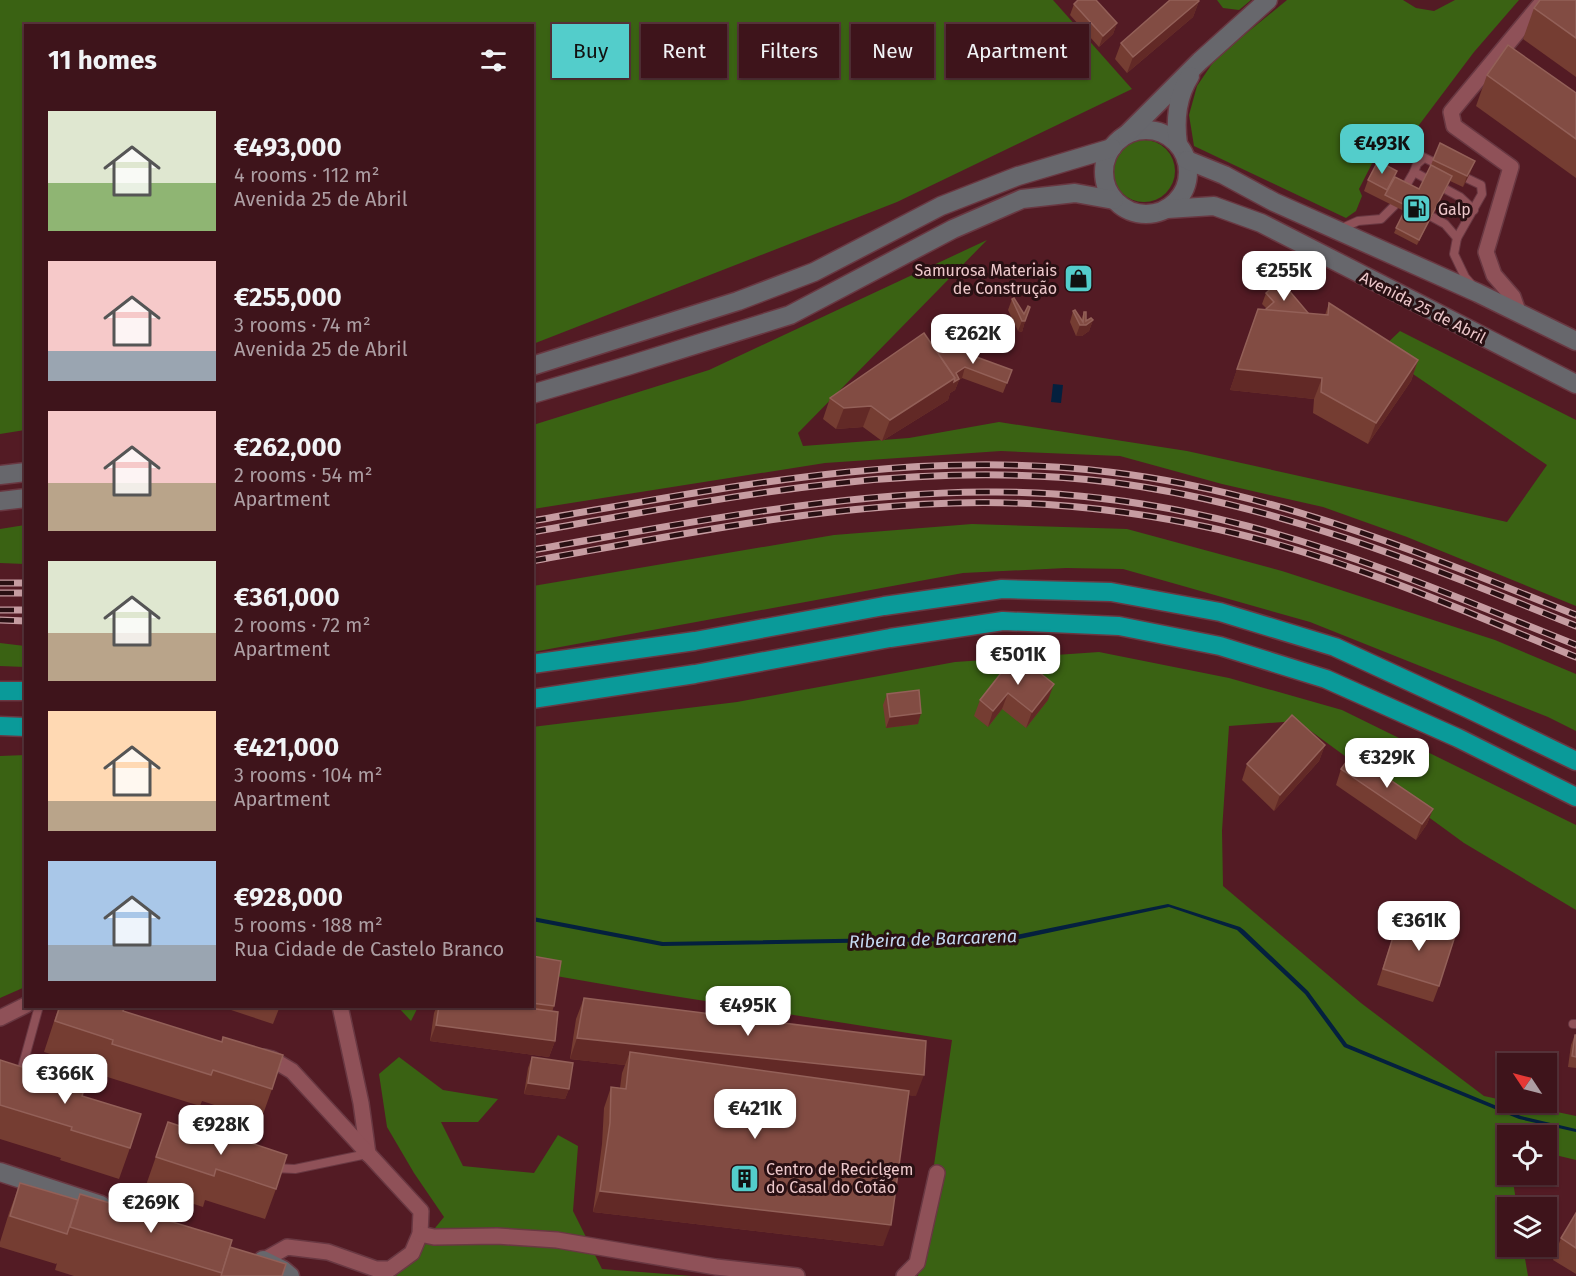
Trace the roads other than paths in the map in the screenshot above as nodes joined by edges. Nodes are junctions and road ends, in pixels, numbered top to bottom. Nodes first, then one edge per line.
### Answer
1 (1268, 0) edge
2 (1544, 0) edge
3 (1200, 61) junction
4 (1125, 135) junction
5 (1403, 147) dead end
6 (1112, 148) junction
7 (1183, 152) junction
8 (1424, 158) junction
9 (1414, 172) junction
10 (1398, 199) junction
11 (1114, 200) junction
12 (1407, 204) edge
13 (1167, 209) junction
14 (1416, 209) edge
15 (1474, 210) junction
16 (1337, 230) junction
17 (1457, 238) junction
18 (1478, 293) junction
19 (1520, 314) junction
20 (1576, 342) edge
21 (534, 365) edge
22 (1576, 384) edge
23 (534, 393) edge
24 (24, 472) edge
25 (0, 475) edge
26 (24, 498) edge
27 (0, 501) edge
28 (534, 664) edge
29 (0, 691) edge
30 (24, 692) edge
31 (534, 699) edge
32 (0, 726) edge
33 (24, 727) edge
34 (1576, 761) edge
35 (1576, 797) edge
36 (24, 1006) edge
37 (38, 1008) edge
38 (340, 1008) edge
39 (0, 1018) edge
40 (250, 1052) edge
41 (26, 1081) edge
42 (368, 1154) junction
43 (266, 1167) edge
44 (0, 1172) edge
45 (937, 1173) dead end
46 (119, 1211) edge
47 (427, 1236) junction
48 (242, 1253) edge
49 (264, 1260) junction
50 (286, 1273) edge
51 (797, 1276) edge
52 (904, 1276) edge

1 - 3 main road
2 - 19 street
3 - 4 main road
3 - 7 main road
4 - 6 main road
4 - 7 main road
5 - 8 lane
6 - 11 main road
6 - 21 main road
7 - 13 main road
7 - 16 main road, Avenida 25 de Abril
8 - 9 lane
8 - 15 lane
9 - 10 lane
9 - 15 lane
10 - 12 lane
10 - 16 lane
11 - 13 main road
11 - 23 main road
13 - 22 main road, Avenida 25 de Abril
14 - 17 lane
15 - 17 lane
16 - 18 main road, Avenida 25 de Abril
17 - 18 lane
18 - 19 main road, Avenida 25 de Abril
19 - 20 main road, Avenida 25 de Abril
24 - 25 main road
26 - 27 main road
28 - 34 highway
29 - 30 highway
31 - 35 highway
32 - 33 highway
36 - 39 street
37 - 41 lane
38 - 42 street
40 - 42 street
42 - 43 lane
42 - 47 street
44 - 46 main road
45 - 52 street
47 - 49 street
47 - 51 street
48 - 49 main road
49 - 50 main road

